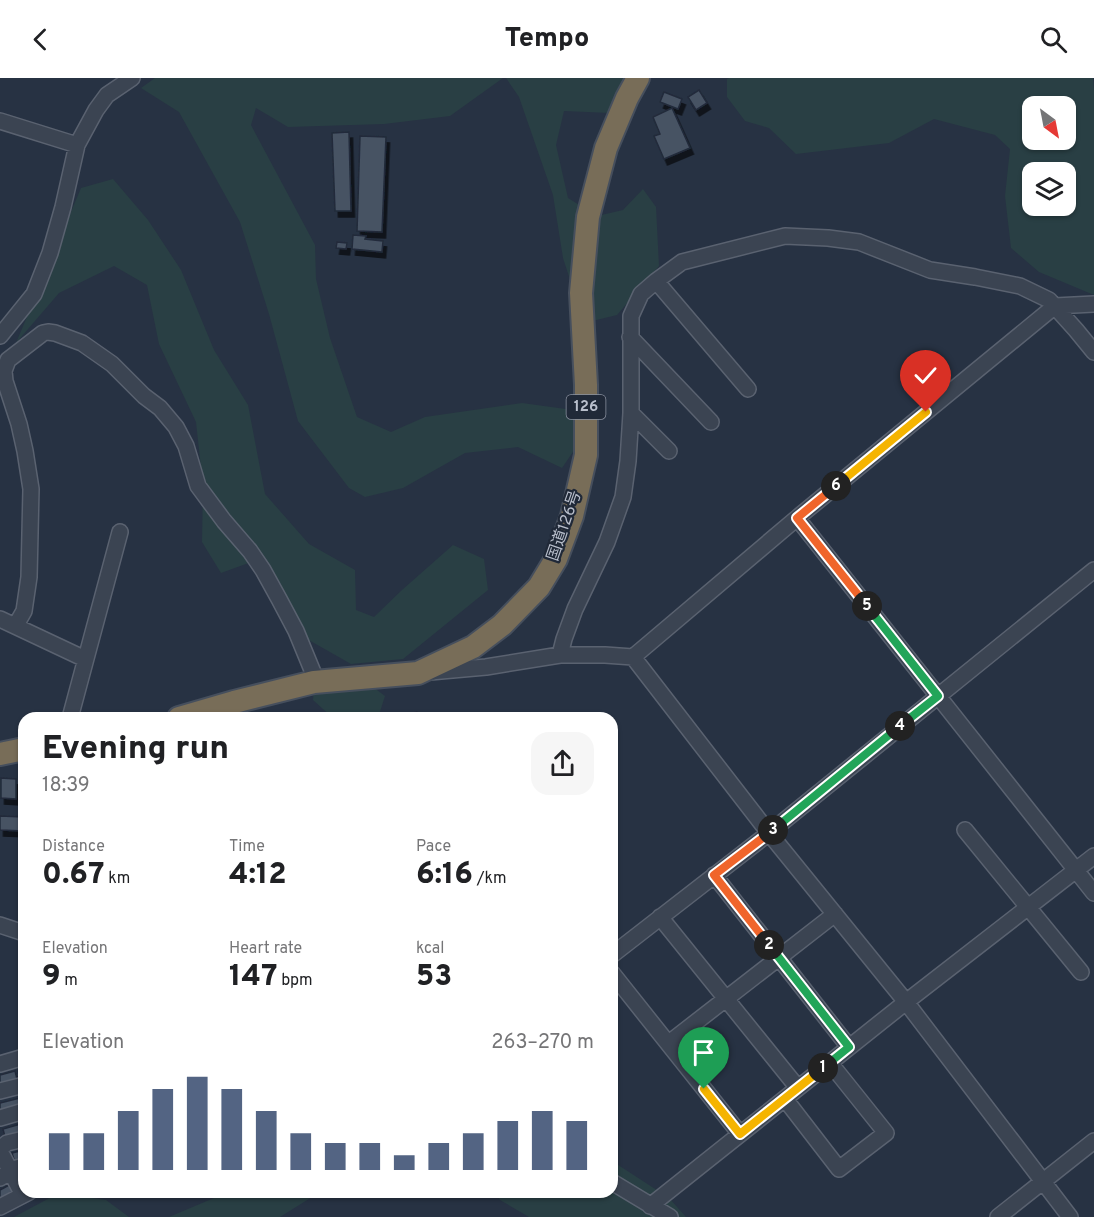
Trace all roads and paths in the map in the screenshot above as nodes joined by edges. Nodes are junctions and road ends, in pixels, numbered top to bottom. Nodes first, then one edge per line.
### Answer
1 (132, 78) edge
2 (638, 78) edge
3 (0, 121) edge
4 (77, 145) junction
5 (656, 281) junction
6 (1094, 304) edge
7 (1055, 306) junction
8 (0, 336) edge
9 (630, 337) junction
10 (1094, 352) edge
11 (748, 389) dead end
12 (631, 413) junction
13 (711, 422) dead end
14 (669, 451) dead end
15 (797, 518) junction
16 (120, 532) dead end
17 (1094, 570) edge
18 (0, 618) edge
19 (16, 625) junction
20 (560, 655) junction
21 (633, 657) junction
22 (85, 659) junction
23 (418, 673) junction
24 (317, 682) junction
25 (938, 696) junction
26 (72, 712) edge
27 (200, 712) edge
28 (18, 750) edge
29 (0, 754) edge
30 (965, 830) dead end
31 (769, 833) junction
32 (1094, 856) edge
33 (1076, 870) junction
34 (714, 875) junction
35 (1094, 893) edge
36 (1028, 908) junction
37 (835, 914) junction
38 (660, 917) junction
39 (0, 925) edge
40 (18, 931) edge
41 (618, 950) edge
42 (778, 957) junction
43 (1081, 972) dead end
44 (618, 980) edge
45 (726, 999) junction
46 (906, 1002) junction
47 (669, 1043) junction
48 (849, 1047) junction
49 (18, 1060) edge
50 (830, 1063) junction
51 (0, 1064) edge
52 (18, 1086) edge
53 (798, 1088) junction
54 (0, 1091) edge
55 (785, 1099) junction
56 (18, 1113) edge
57 (0, 1118) edge
58 (740, 1134) junction
59 (18, 1140) edge
60 (1094, 1141) edge
61 (0, 1150) edge
62 (12, 1172) edge
63 (1042, 1182) junction
64 (618, 1186) edge
65 (18, 1198) edge
66 (650, 1206) junction
67 (0, 1207) edge
68 (670, 1217) edge
69 (998, 1217) edge
70 (1070, 1217) edge

1 - 4 street
2 - 23 highway, 国道126号 / 126
3 - 4 street
4 - 8 street
5 - 7 street
5 - 9 street
5 - 11 street
6 - 7 street
7 - 10 street
7 - 15 street
9 - 12 street
9 - 13 street
12 - 14 street
12 - 20 street
15 - 21 street
15 - 25 street
16 - 22 street
17 - 25 street
18 - 19 street
19 - 22 street
19 - 24 street
20 - 21 street
20 - 23 street
21 - 31 street
22 - 26 street
23 - 24 highway, 国道126号 / 126
24 - 27 highway, 国道126号 / 126
25 - 31 street
25 - 33 street
28 - 29 highway
30 - 36 street
31 - 34 street
31 - 37 street
32 - 33 street
33 - 35 street
33 - 36 street
34 - 38 street
34 - 42 street
36 - 43 street
36 - 46 street
37 - 42 street
37 - 46 street
38 - 41 street
38 - 45 street
39 - 40 street
42 - 45 street
42 - 48 street
44 - 47 street
45 - 47 street
45 - 53 street
46 - 48 street
46 - 63 street
47 - 58 street
48 - 50 street
49 - 51 street
50 - 53 street
50 - 55 street
52 - 54 street
53 - 55 street
55 - 58 street
56 - 57 street
58 - 66 street
59 - 61 street
60 - 63 street
61 - 62 street
63 - 69 street
63 - 70 street
64 - 66 street
65 - 67 street
66 - 68 street

